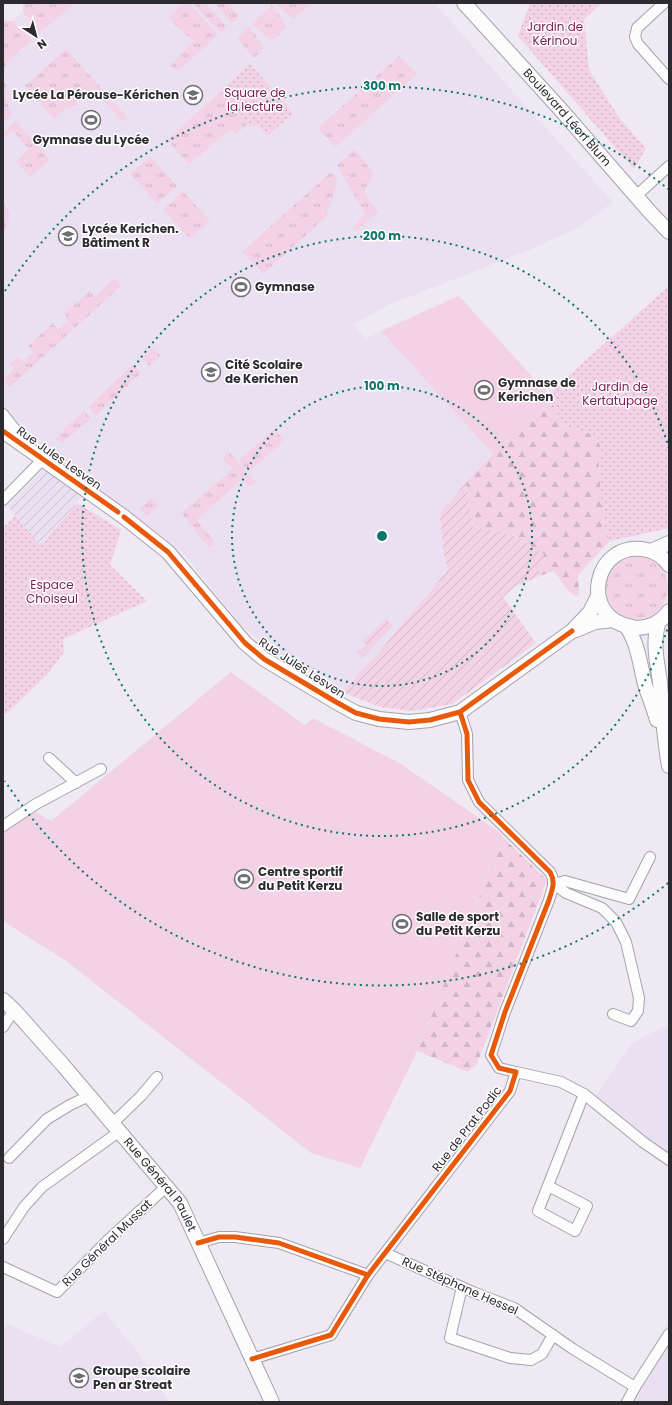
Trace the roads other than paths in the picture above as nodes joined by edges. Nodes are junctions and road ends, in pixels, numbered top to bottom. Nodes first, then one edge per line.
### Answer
1 (464, 3) edge
2 (664, 3) edge
3 (669, 79) edge
4 (669, 166) edge
5 (636, 196) junction
6 (669, 232) edge
7 (3, 414) edge
8 (3, 431) edge
9 (38, 455) junction
10 (3, 500) edge
11 (669, 543) edge
12 (651, 551) junction
13 (669, 565) edge
14 (598, 596) junction
15 (669, 611) edge
16 (659, 621) junction
17 (620, 623) junction
18 (572, 631) junction
19 (460, 712) junction
20 (664, 740) junction
21 (49, 758) dead end
22 (669, 761) edge
23 (101, 769) dead end
24 (76, 783) junction
25 (3, 826) edge
26 (650, 857) dead end
27 (554, 884) junction
28 (3, 1000) edge
29 (14, 1010) junction
30 (613, 1014) dead end
31 (3, 1027) edge
32 (516, 1072) junction
33 (157, 1077) dead end
34 (584, 1094) junction
35 (89, 1096) junction
36 (116, 1127) junction
37 (9, 1158) dead end
38 (669, 1160) edge
39 (166, 1186) junction
40 (548, 1186) junction
41 (3, 1239) edge
42 (198, 1243) junction
43 (385, 1253) junction
44 (3, 1267) edge
45 (368, 1275) junction
46 (462, 1287) junction
47 (669, 1334) edge
48 (553, 1335) junction
49 (252, 1359) junction
50 (635, 1387) junction
51 (272, 1402) edge
52 (627, 1402) edge

1 - 5 street, Boulevard Léon Blum
2 - 3 street
4 - 5 street
5 - 6 street, Boulevard Léon Blum
7 - 9 street, Rue Jules Lesven
8 - 9 street, Rue Jules Lesven
9 - 10 street
9 - 19 street, Rue Jules Lesven
11 - 12 street
12 - 13 street
12 - 14 street
14 - 17 street
14 - 18 street, Rue Jules Lesven
15 - 16 street
16 - 17 street, Rue Jules Lesven
16 - 20 street
17 - 18 street, Rue Jules Lesven
17 - 20 street
18 - 19 street, Rue Jules Lesven
19 - 27 street
20 - 22 street
21 - 24 street
23 - 24 street
24 - 25 street
26 - 27 street
27 - 30 street
27 - 32 street, Rue de Prat Podic
28 - 29 street, Rue Général Paulet
29 - 31 street
29 - 35 street, Rue Général Paulet
32 - 34 street
32 - 43 street, Rue de Prat Podic
33 - 36 street
34 - 38 street
34 - 40 street
35 - 36 street, Rue Général Paulet
35 - 37 street
36 - 39 street, Rue Général Paulet
36 - 41 street
39 - 42 street, Rue Général Paulet
39 - 44 street, Rue Général Mussat
40 - 40 street
42 - 45 street
42 - 49 street, Rue Général Paulet
43 - 45 street, Rue de Prat Podic
43 - 46 street, Rue Stéphane Hessel
45 - 49 street, Rue de Prat Podic
46 - 48 street, Rue Stéphane Hessel
46 - 48 street
47 - 50 street
48 - 50 street, Rue Stéphane Hessel
49 - 51 street, Rue Général Paulet
50 - 52 street

